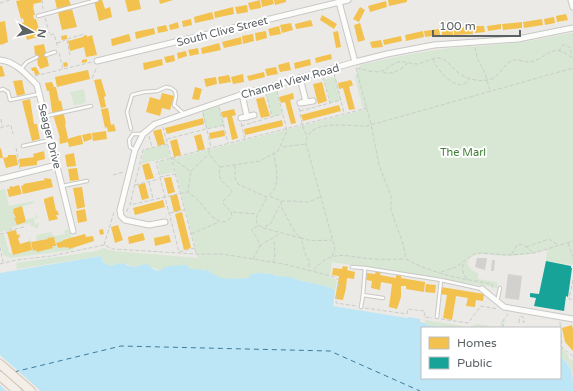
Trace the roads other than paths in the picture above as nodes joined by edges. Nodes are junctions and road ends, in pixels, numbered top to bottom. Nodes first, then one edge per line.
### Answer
1 (97, 0) edge
2 (348, 0) edge
3 (571, 0) edge
4 (339, 2) junction
5 (573, 7) edge
6 (38, 16) dead end
7 (573, 28) edge
8 (55, 52) dead end
9 (46, 55) dead end
10 (37, 57) dead end
11 (0, 60) edge
12 (355, 62) junction
13 (97, 64) road end
14 (21, 69) junction
15 (300, 78) junction
16 (0, 90) edge
17 (40, 93) junction
18 (242, 94) junction
19 (313, 101) dead end
20 (306, 102) junction
21 (300, 104) road end
22 (91, 106) dead end
23 (183, 114) junction
24 (254, 115) dead end
25 (45, 116) junction
26 (247, 116) junction
27 (241, 118) road end
28 (131, 129) dead end
29 (143, 134) junction
30 (51, 140) junction
31 (23, 146) dead end
32 (135, 150) junction
33 (57, 165) junction
34 (0, 179) edge
35 (87, 181) dead end
36 (62, 186) junction
37 (164, 222) dead end
38 (73, 231) dead end
39 (352, 267) dead end
40 (365, 268) junction
41 (441, 280) junction
42 (500, 288) dead end
43 (482, 289) joint
44 (363, 295) junction
45 (383, 298) dead end
46 (497, 302) junction
47 (363, 307) road end
48 (438, 318) road end
49 (573, 319) edge
50 (0, 364) edge
51 (0, 376) edge
52 (17, 391) edge
53 (31, 391) edge

1 - 6 lane
2 - 4 street, South Clive Street
3 - 5 street
4 - 12 street
4 - 13 street, South Clive Street
7 - 12 street, Channel View Road
8 - 9 lane
10 - 14 lane
11 - 14 street, Seager Drive
12 - 15 street, Channel View Road
14 - 17 street, Seager Drive
15 - 18 street, Channel View Road
15 - 20 street
16 - 17 lane
17 - 25 street, Seager Drive
18 - 23 street, Channel View Road
18 - 26 street
19 - 20 street
20 - 21 street
22 - 25 lane
23 - 28 lane
23 - 29 street, Channel View Road
24 - 26 street
25 - 30 street, Seager Drive
26 - 27 street
29 - 32 street, Channel View Road
29 - 32 lane
30 - 31 lane
30 - 33 street, Seager Drive
32 - 37 street, Channel View Road
33 - 34 street
33 - 36 street, Seager Drive
35 - 36 lane
36 - 38 street, Seager Drive
39 - 40 lane
40 - 41 lane
40 - 44 lane
41 - 43 lane
41 - 48 lane
42 - 46 lane
43 - 46 street
44 - 45 lane
44 - 47 lane
46 - 49 street
50 - 53 main road
51 - 52 main road

